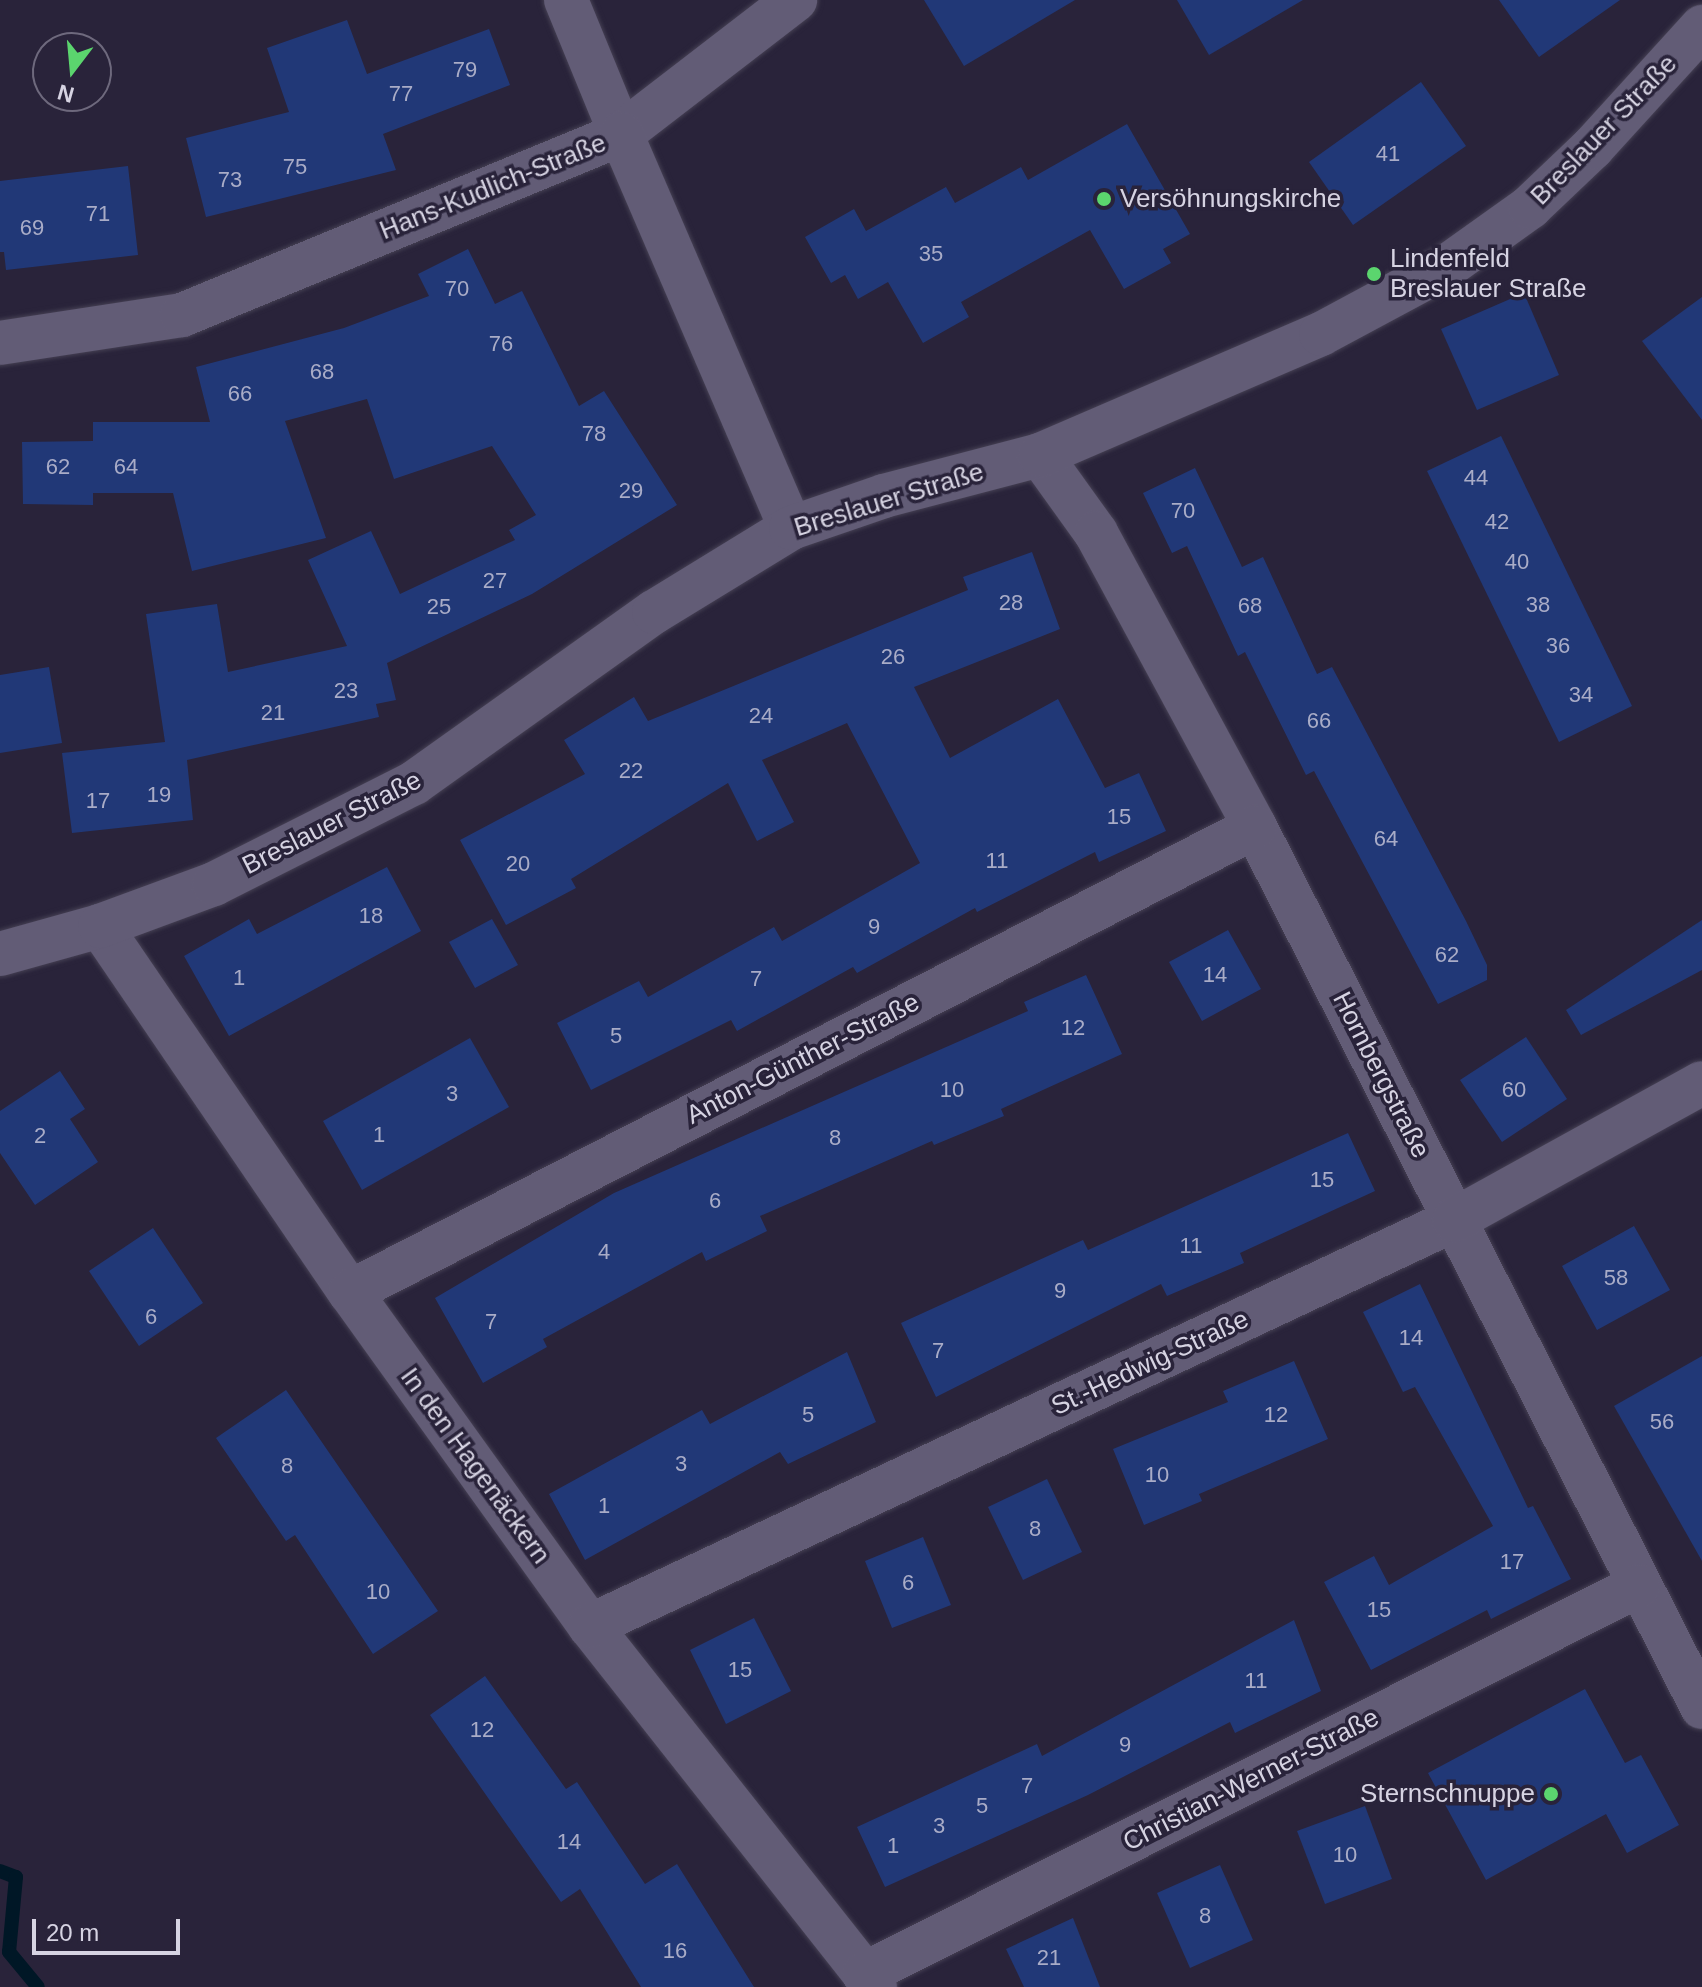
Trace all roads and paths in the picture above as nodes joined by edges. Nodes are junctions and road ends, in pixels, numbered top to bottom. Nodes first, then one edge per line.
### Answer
1 (566, 0) edge
2 (795, 0) edge
3 (1702, 27) edge
4 (621, 134) junction
5 (0, 343) edge
6 (1040, 455) junction
7 (791, 528) junction
8 (1255, 827) junction
9 (100, 926) junction
10 (0, 954) edge
11 (1702, 1083) edge
12 (1454, 1220) junction
13 (350, 1292) junction
14 (1638, 1586) junction
15 (590, 1626) junction
16 (1702, 1707) edge
17 (869, 1981) edge

1 - 4 street
2 - 4 street
3 - 6 street, Breslauer Straße
4 - 5 street, Hans-Kudlich-Straße
4 - 7 street, Hans-Kudlich-Straße
6 - 7 street, Breslauer Straße
6 - 8 street, Hornbergstraße
7 - 9 street, Breslauer Straße
8 - 12 street, Hornbergstraße
8 - 13 street, Anton-Günther-Straße
9 - 10 street, Breslauer Straße
9 - 13 street, In den Hagenäckern
11 - 12 street, St.-Hedwig-Straße
12 - 14 street, Hornbergstraße
12 - 15 street, St.-Hedwig-Straße
13 - 15 street, In den Hagenäckern
14 - 16 street, Hornbergstraße
14 - 17 street, Christian-Werner-Straße
15 - 17 street, In den Hagenäckern

